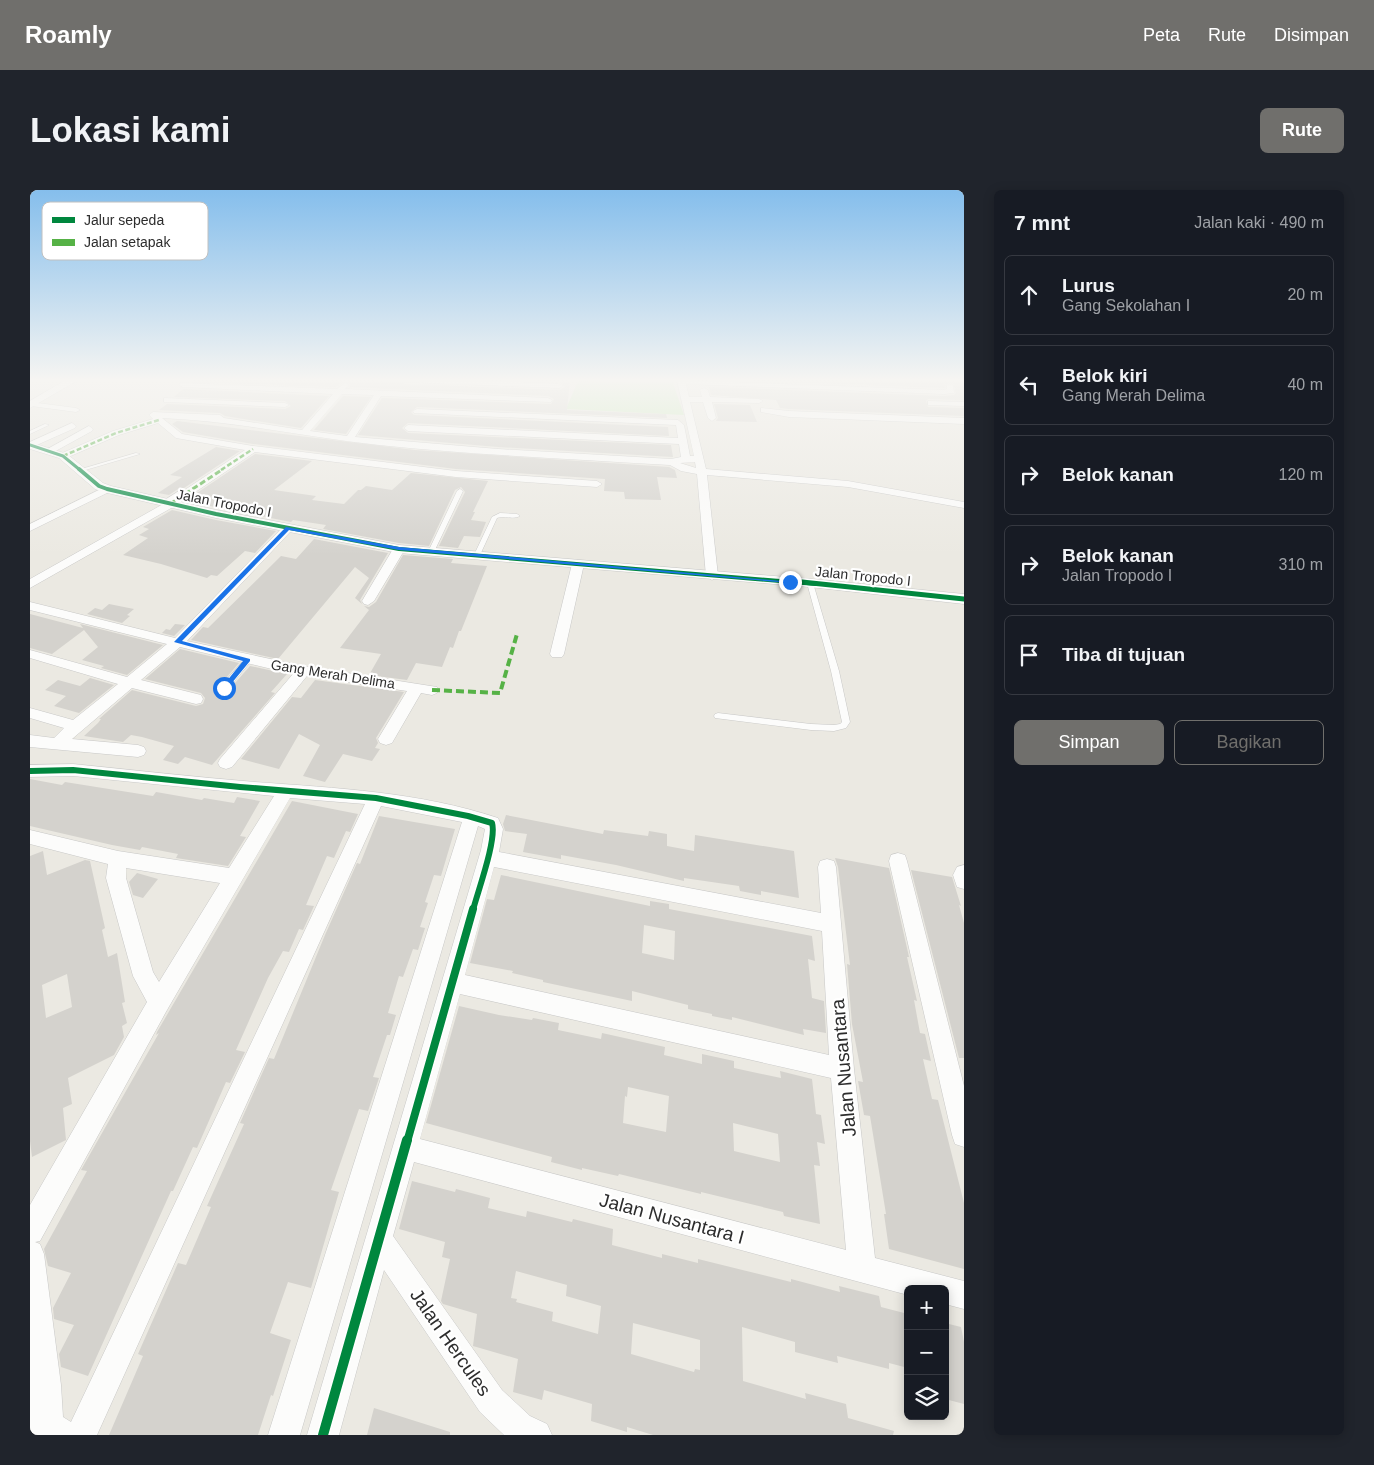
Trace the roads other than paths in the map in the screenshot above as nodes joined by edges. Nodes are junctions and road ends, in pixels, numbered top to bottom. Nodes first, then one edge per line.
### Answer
1 (45, 438) edge
2 (72, 438) edge
3 (103, 438) edge
4 (187, 438) edge
5 (350, 438) edge
6 (401, 438) edge
7 (449, 438) edge
8 (624, 438) edge
9 (694, 438) edge
10 (682, 441) joint
11 (398, 443) junction
12 (30, 445) edge
13 (248, 446) junction
14 (49, 451) junction
15 (138, 454) dead end
16 (63, 456) junction
17 (439, 459) junction
18 (686, 459) junction
19 (698, 459) junction
20 (672, 462) junction
21 (80, 470) junction
22 (702, 472) junction
23 (598, 484) dead end
24 (103, 487) junction
25 (460, 491) dead end
26 (179, 493) dead end
27 (166, 504) junction
28 (964, 505) edge
29 (516, 516) dead end
30 (30, 528) edge
31 (288, 528) junction
32 (399, 549) junction
33 (431, 552) junction
34 (477, 555) junction
35 (578, 564) junction
36 (712, 576) junction
37 (810, 583) junction
38 (30, 584) edge
39 (964, 599) edge
40 (368, 601) dead end
41 (30, 606) edge
42 (178, 642) junction
43 (30, 654) edge
44 (558, 654) dead end
45 (248, 660) junction
46 (303, 671) junction
47 (128, 682) junction
48 (416, 687) junction
49 (224, 688) dead end
50 (432, 690) dead end
51 (196, 699) dead end
52 (30, 713) edge
53 (718, 716) dead end
54 (76, 726) junction
55 (386, 739) dead end
56 (30, 741) edge
57 (58, 744) junction
58 (138, 751) dead end
59 (226, 763) dead end
60 (30, 771) edge
61 (285, 792) junction
62 (376, 798) junction
63 (472, 817) junction
64 (30, 837) edge
65 (488, 858) junction
66 (118, 859) junction
67 (898, 861) dead end
68 (827, 867) dead end
69 (964, 873) edge
70 (236, 876) junction
71 (964, 881) edge
72 (832, 924) junction
73 (452, 982) junction
74 (159, 1002) junction
75 (842, 1070) junction
76 (958, 1087) edge
77 (964, 1136) edge
78 (404, 1147) junction
79 (30, 1231) edge
80 (378, 1237) junction
81 (30, 1254) edge
82 (862, 1269) junction
83 (924, 1285) edge
84 (949, 1291) edge
85 (964, 1295) edge
86 (43, 1416) edge
87 (81, 1435) edge
88 (284, 1435) edge
89 (324, 1435) edge
90 (536, 1435) edge

1 - 12 street
2 - 14 street
3 - 16 street
4 - 13 street
5 - 11 street
6 - 11 street
7 - 17 street
8 - 10 street
9 - 19 street
10 - 18 street
11 - 17 street
12 - 14 street, Jalan Tropodo I
13 - 17 street
13 - 27 street
14 - 16 street, Jalan Tropodo I
15 - 21 lane
16 - 21 street, Jalan Tropodo I
17 - 20 street
17 - 23 street
18 - 19 street
18 - 20 street
19 - 22 street
20 - 22 street
21 - 24 street, Jalan Tropodo I
22 - 28 street
22 - 36 street
24 - 27 street, Jalan Tropodo I
24 - 30 street
25 - 33 lane
26 - 27 lane
27 - 31 street, Jalan Tropodo I
27 - 38 street
29 - 34 lane
31 - 32 street, Jalan Tropodo I
31 - 42 street
32 - 33 street, Jalan Tropodo I
32 - 40 street
33 - 34 street, Jalan Tropodo I
34 - 35 street, Jalan Tropodo I
35 - 36 street, Jalan Tropodo I
35 - 44 street
36 - 37 street, Jalan Tropodo I
37 - 39 street, Jalan Tropodo I
37 - 53 lane
41 - 42 street, Gang Merah Delima
42 - 45 street, Gang Merah Delima
42 - 47 street
43 - 47 street
45 - 46 street, Gang Merah Delima
45 - 49 lane
46 - 48 street, Gang Merah Delima
46 - 59 street
47 - 51 street
47 - 54 street
48 - 50 street, Gang Merah Delima
48 - 55 street
52 - 54 street
54 - 57 street
56 - 57 street
57 - 58 street
60 - 61 street
61 - 62 street
61 - 70 street
62 - 63 street
62 - 87 street
63 - 65 street
63 - 88 street
64 - 66 street
65 - 72 street
65 - 73 street
66 - 70 street
66 - 74 street
67 - 76 street
68 - 72 street, Jalan Nusantara
69 - 71 street
70 - 74 street
72 - 75 street, Jalan Nusantara
73 - 75 street
73 - 78 street
74 - 79 street
75 - 82 street, Jalan Nusantara
76 - 77 street
78 - 80 street
78 - 82 street, Jalan Nusantara I
80 - 89 street
80 - 90 street, Jalan Hercules
81 - 86 street
82 - 83 street, Jalan Nusantara I
84 - 85 street

